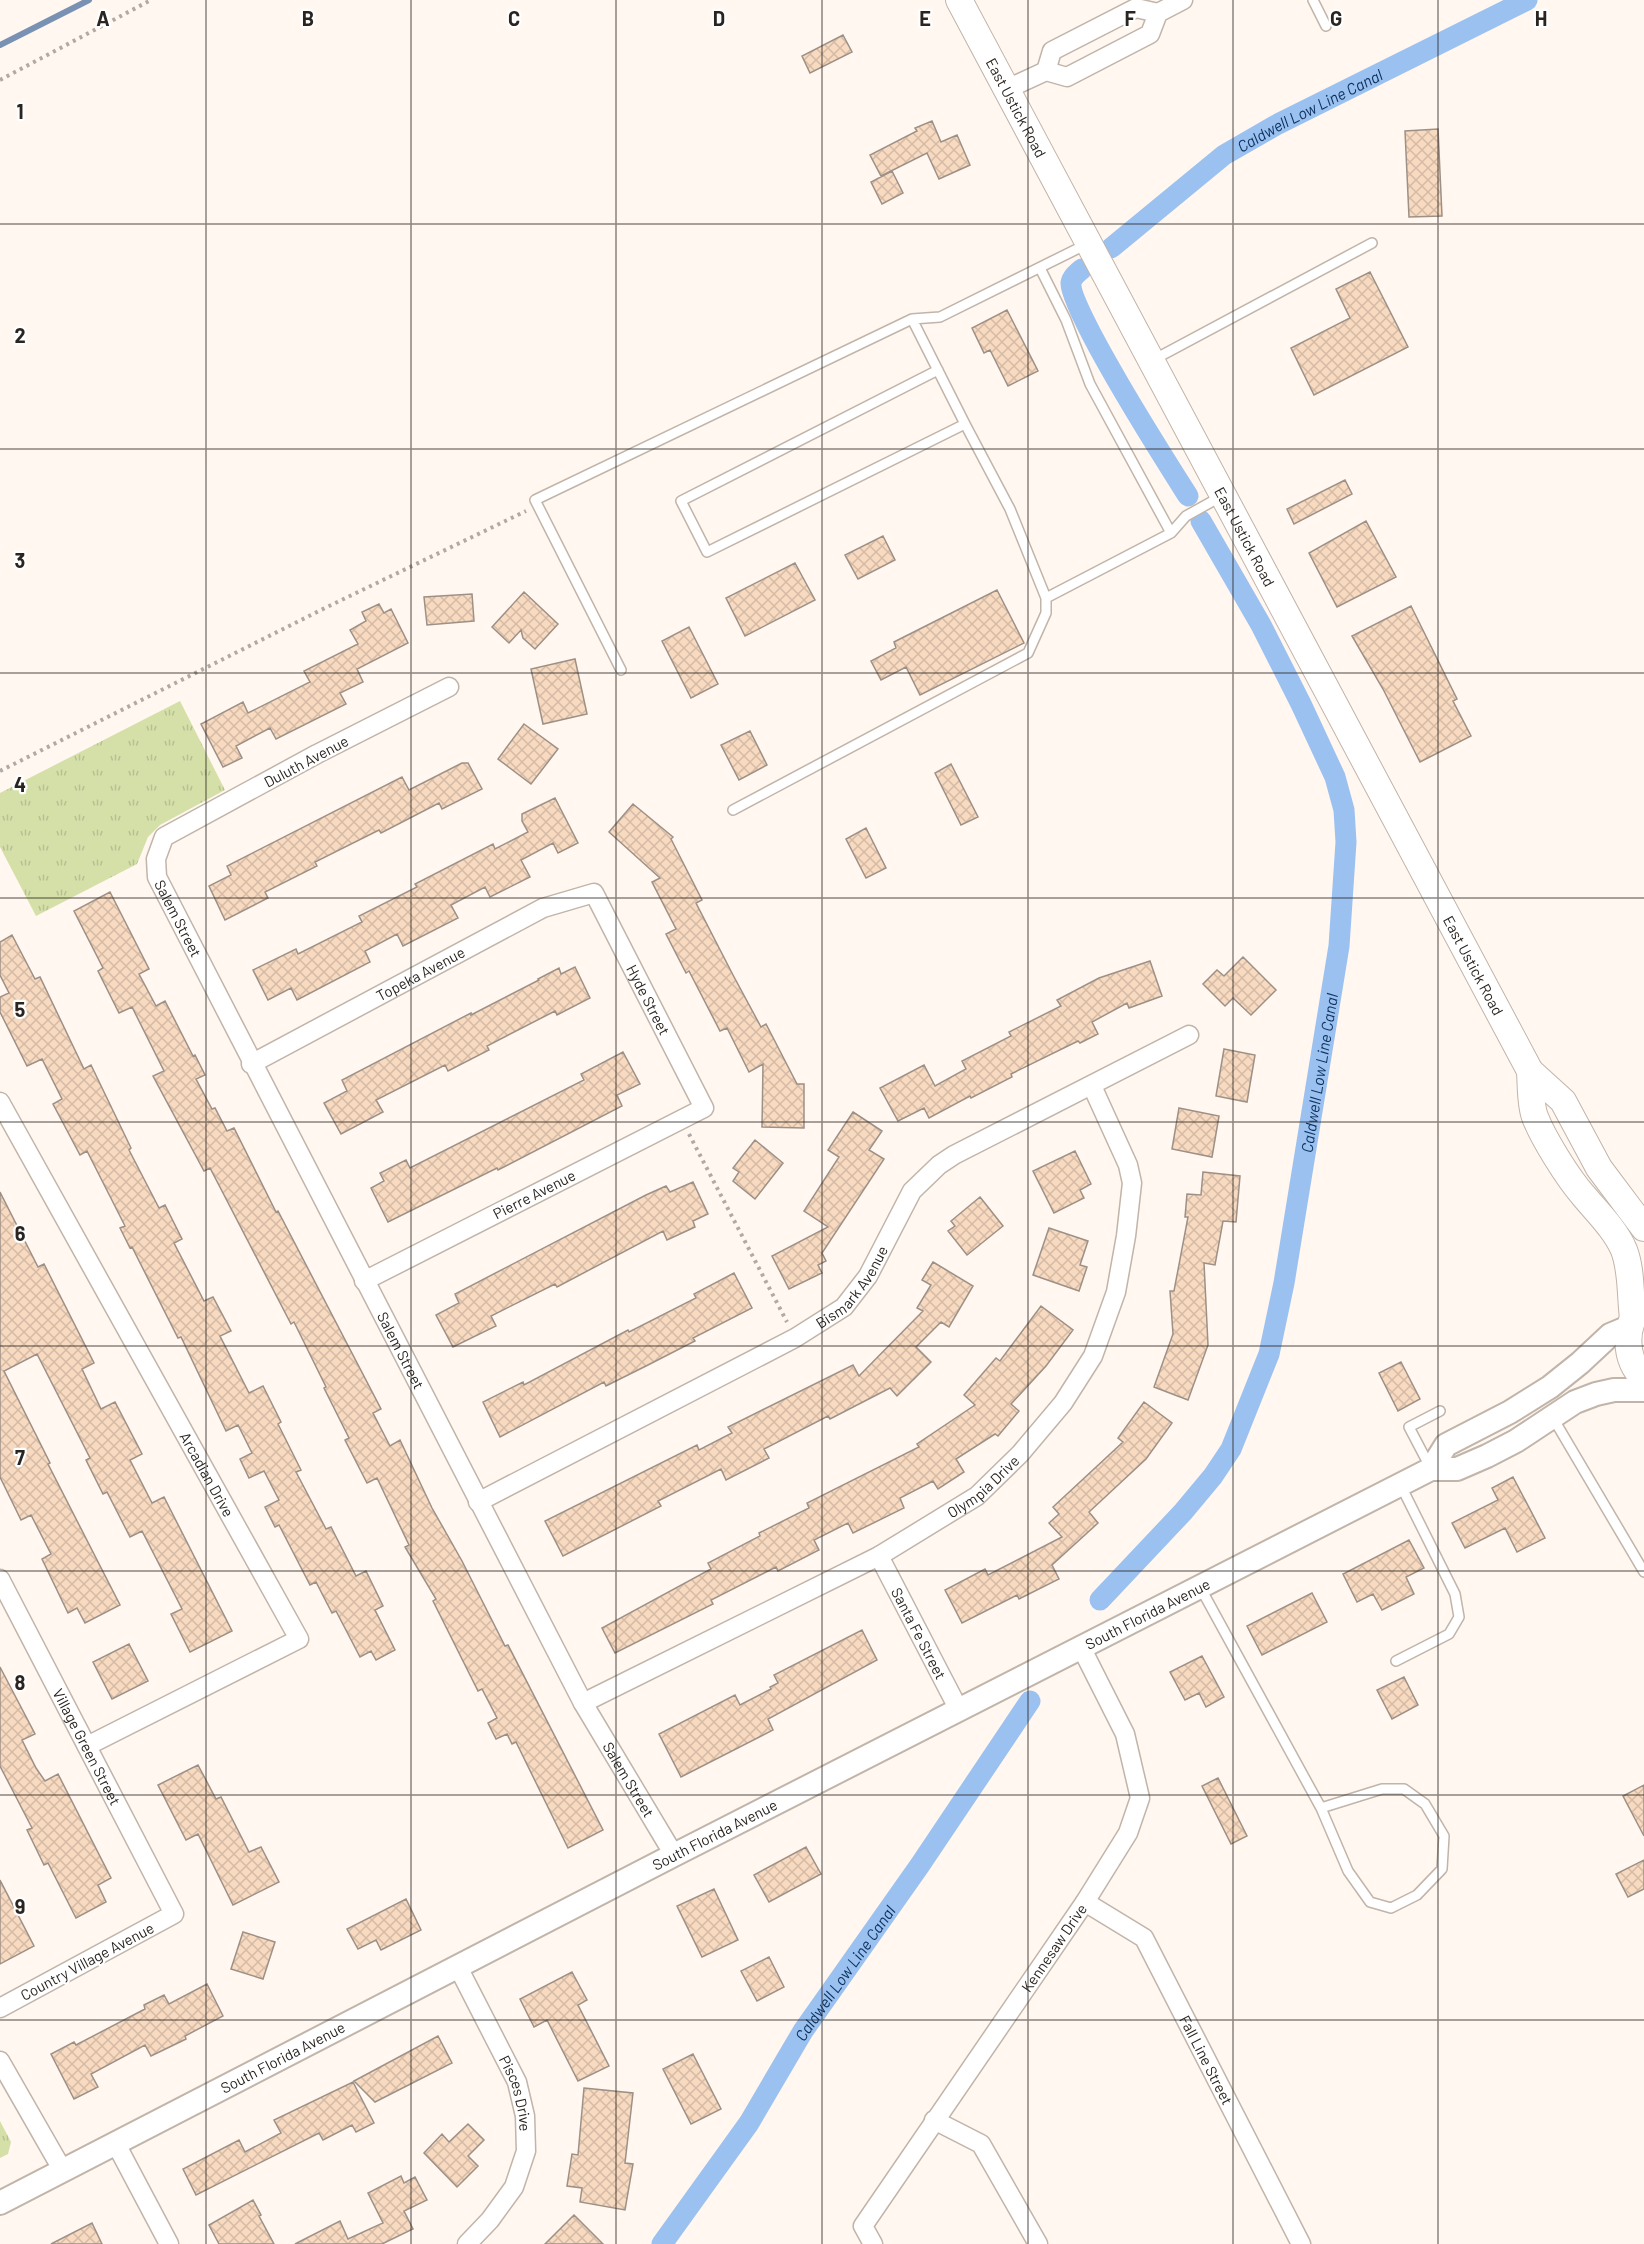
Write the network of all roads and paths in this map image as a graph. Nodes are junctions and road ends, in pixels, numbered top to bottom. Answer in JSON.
{"nodes":[{"id":1,"x":151,"y":0,"type":"edge"},
{"id":2,"x":959,"y":0,"type":"edge"},
{"id":3,"x":1313,"y":0,"type":"edge"},
{"id":4,"x":1169,"y":5,"type":"edge"},
{"id":5,"x":1326,"y":26,"type":"dead end"},
{"id":6,"x":1046,"y":71,"type":"junction"},
{"id":7,"x":0,"y":80,"type":"edge"},
{"id":8,"x":1006,"y":89,"type":"junction"},
{"id":9,"x":1090,"y":243,"type":"junction"},
{"id":10,"x":1372,"y":243,"type":"dead end"},
{"id":11,"x":1040,"y":268,"type":"junction"},
{"id":12,"x":912,"y":319,"type":"junction"},
{"id":13,"x":1151,"y":361,"type":"junction"},
{"id":14,"x":938,"y":370,"type":"junction"},
{"id":15,"x":965,"y":424,"type":"junction"},
{"id":16,"x":1222,"y":496,"type":"junction"},
{"id":17,"x":537,"y":505,"type":"junction"},
{"id":18,"x":1171,"y":533,"type":"junction"},
{"id":19,"x":1046,"y":598,"type":"junction"},
{"id":20,"x":621,"y":670,"type":"dead end"},
{"id":21,"x":449,"y":687,"type":"dead end"},
{"id":22,"x":0,"y":771,"type":"edge"},
{"id":23,"x":733,"y":810,"type":"dead end"},
{"id":24,"x":164,"y":837,"type":"joint"},
{"id":25,"x":594,"y":893,"type":"joint"},
{"id":26,"x":1189,"y":1035,"type":"dead end"},
{"id":27,"x":251,"y":1064,"type":"junction"},
{"id":28,"x":1530,"y":1071,"type":"junction"},
{"id":29,"x":1092,"y":1086,"type":"junction"},
{"id":30,"x":0,"y":1102,"type":"edge"},
{"id":31,"x":704,"y":1108,"type":"joint"},
{"id":32,"x":682,"y":1119,"type":"junction"},
{"id":33,"x":1644,"y":1228,"type":"edge"},
{"id":34,"x":364,"y":1281,"type":"junction"},
{"id":35,"x":1636,"y":1316,"type":"edge"},
{"id":36,"x":795,"y":1338,"type":"junction"},
{"id":37,"x":1644,"y":1379,"type":"edge"},
{"id":38,"x":1644,"y":1390,"type":"edge"},
{"id":39,"x":1440,"y":1411,"type":"dead end"},
{"id":40,"x":1553,"y":1418,"type":"junction"},
{"id":41,"x":1431,"y":1469,"type":"junction"},
{"id":42,"x":1400,"y":1484,"type":"junction"},
{"id":43,"x":478,"y":1502,"type":"junction"},
{"id":44,"x":879,"y":1556,"type":"junction"},
{"id":45,"x":1644,"y":1572,"type":"edge"},
{"id":46,"x":0,"y":1580,"type":"edge"},
{"id":47,"x":1200,"y":1587,"type":"junction"},
{"id":48,"x":1081,"y":1647,"type":"junction"},
{"id":49,"x":1396,"y":1661,"type":"dead end"},
{"id":50,"x":583,"y":1703,"type":"junction"},
{"id":51,"x":959,"y":1710,"type":"junction"},
{"id":52,"x":87,"y":1746,"type":"junction"},
{"id":53,"x":1321,"y":1808,"type":"junction"},
{"id":54,"x":674,"y":1855,"type":"junction"},
{"id":55,"x":1084,"y":1902,"type":"junction"},
{"id":56,"x":174,"y":1914,"type":"joint"},
{"id":57,"x":458,"y":1967,"type":"junction"},
{"id":58,"x":0,"y":2008,"type":"edge"},
{"id":59,"x":0,"y":2061,"type":"edge"},
{"id":60,"x":934,"y":2120,"type":"junction"},
{"id":61,"x":116,"y":2144,"type":"junction"},
{"id":62,"x":63,"y":2171,"type":"junction"},
{"id":63,"x":0,"y":2203,"type":"edge"},
{"id":64,"x":169,"y":2244,"type":"edge"},
{"id":65,"x":467,"y":2244,"type":"edge"},
{"id":66,"x":873,"y":2244,"type":"edge"},
{"id":67,"x":1038,"y":2244,"type":"edge"},
{"id":68,"x":1301,"y":2244,"type":"edge"}],
"edges":[{"from":1,"to":7,"type":"path"},
{"from":2,"to":8,"type":"main road","name":"East Ustick Road"},
{"from":3,"to":5,"type":"lane"},
{"from":4,"to":6,"type":"street"},
{"from":4,"to":6,"type":"street"},
{"from":6,"to":8,"type":"street"},
{"from":8,"to":9,"type":"main road","name":"East Ustick Road"},
{"from":9,"to":11,"type":"lane"},
{"from":9,"to":13,"type":"main road","name":"East Ustick Road"},
{"from":10,"to":13,"type":"lane"},
{"from":11,"to":12,"type":"lane"},
{"from":11,"to":18,"type":"lane"},
{"from":12,"to":14,"type":"lane"},
{"from":12,"to":17,"type":"lane"},
{"from":13,"to":16,"type":"main road","name":"East Ustick Road"},
{"from":14,"to":15,"type":"lane"},
{"from":14,"to":15,"type":"lane"},
{"from":15,"to":19,"type":"lane"},
{"from":16,"to":18,"type":"lane"},
{"from":16,"to":28,"type":"main road","name":"East Ustick Road"},
{"from":17,"to":20,"type":"lane"},
{"from":17,"to":22,"type":"path"},
{"from":18,"to":19,"type":"lane"},
{"from":19,"to":23,"type":"lane"},
{"from":21,"to":24,"type":"street","name":"Duluth Avenue"},
{"from":24,"to":27,"type":"street","name":"Salem Street"},
{"from":25,"to":27,"type":"street","name":"Topeka Avenue"},
{"from":25,"to":31,"type":"street","name":"Hyde Street"},
{"from":26,"to":29,"type":"street","name":"Bismark Avenue"},
{"from":27,"to":34,"type":"street","name":"Salem Street"},
{"from":28,"to":33,"type":"main road","name":"East Ustick Road"},
{"from":28,"to":35,"type":"main road","name":"East Ustick Road"},
{"from":29,"to":36,"type":"street","name":"Bismark Avenue"},
{"from":29,"to":44,"type":"street","name":"Olympia Drive"},
{"from":30,"to":52,"type":"street","name":"Arcadian Drive"},
{"from":31,"to":32,"type":"street","name":"Pierre Avenue"},
{"from":32,"to":34,"type":"street","name":"Pierre Avenue"},
{"from":32,"to":36,"type":"path"},
{"from":34,"to":43,"type":"street","name":"Salem Street"},
{"from":35,"to":37,"type":"main road","name":"East Ustick Road"},
{"from":35,"to":41,"type":"street"},
{"from":36,"to":43,"type":"street","name":"Bismark Avenue"},
{"from":38,"to":40,"type":"street","name":"South Florida Avenue"},
{"from":39,"to":41,"type":"lane"},
{"from":40,"to":41,"type":"street","name":"South Florida Avenue"},
{"from":40,"to":45,"type":"lane"},
{"from":41,"to":42,"type":"street","name":"South Florida Avenue"},
{"from":42,"to":47,"type":"street","name":"South Florida Avenue"},
{"from":42,"to":49,"type":"lane"},
{"from":43,"to":50,"type":"street","name":"Salem Street"},
{"from":44,"to":50,"type":"street","name":"Olympia Drive"},
{"from":44,"to":51,"type":"street","name":"Santa Fe Street"},
{"from":46,"to":52,"type":"street","name":"Village Green Street"},
{"from":47,"to":48,"type":"street","name":"South Florida Avenue"},
{"from":47,"to":53,"type":"lane"},
{"from":48,"to":51,"type":"street","name":"South Florida Avenue"},
{"from":48,"to":55,"type":"street","name":"Kennesaw Drive"},
{"from":50,"to":54,"type":"street","name":"Salem Street"},
{"from":51,"to":54,"type":"street","name":"South Florida Avenue"},
{"from":52,"to":56,"type":"street","name":"Village Green Street"},
{"from":53,"to":53,"type":"lane"},
{"from":54,"to":57,"type":"street","name":"South Florida Avenue"},
{"from":55,"to":60,"type":"street","name":"Kennesaw Drive"},
{"from":55,"to":68,"type":"street","name":"Fall Line Street"},
{"from":56,"to":58,"type":"street","name":"Country Village Avenue"},
{"from":57,"to":61,"type":"street","name":"South Florida Avenue"},
{"from":57,"to":65,"type":"street","name":"Pisces Drive"},
{"from":59,"to":62,"type":"street"},
{"from":60,"to":66,"type":"street","name":"Kennesaw Drive"},
{"from":60,"to":67,"type":"street"},
{"from":61,"to":62,"type":"street","name":"South Florida Avenue"},
{"from":61,"to":64,"type":"street"},
{"from":62,"to":63,"type":"street","name":"South Florida Avenue"}]}
